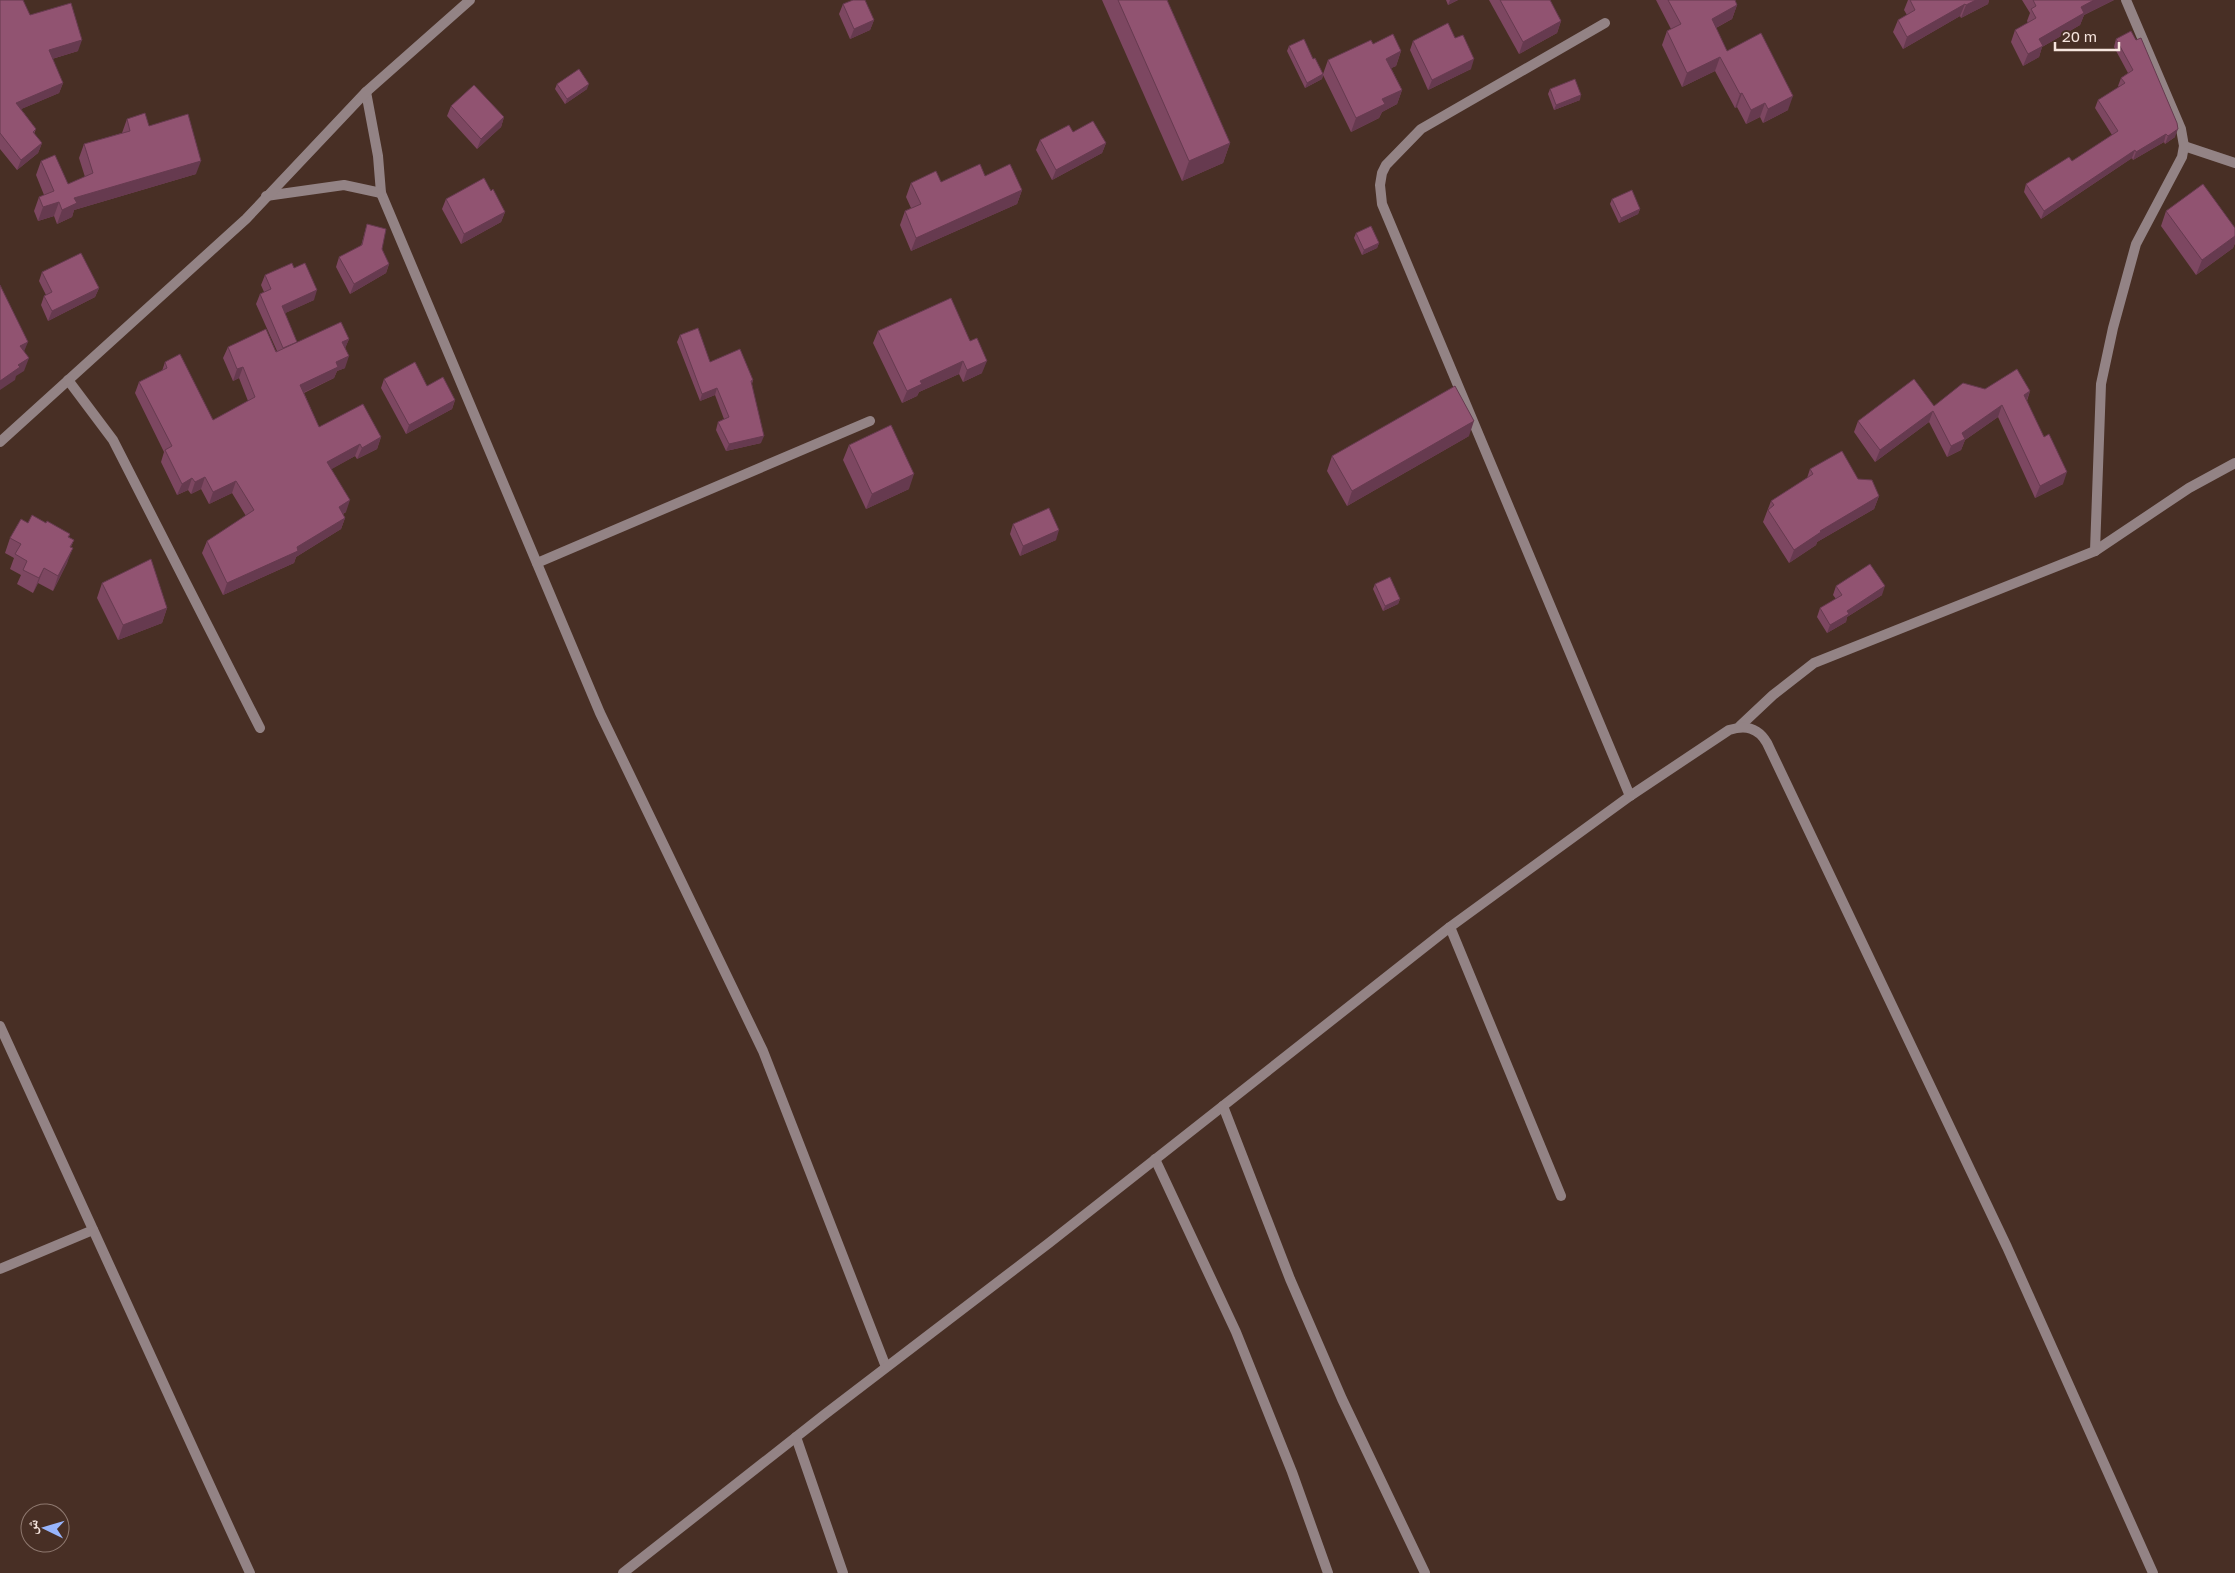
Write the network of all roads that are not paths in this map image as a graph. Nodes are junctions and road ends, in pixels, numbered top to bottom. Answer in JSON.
{"nodes":[{"id":1,"x":470,"y":0,"type":"edge"},
{"id":2,"x":2126,"y":0,"type":"edge"},
{"id":3,"x":1605,"y":23,"type":"dead end"},
{"id":4,"x":366,"y":92,"type":"junction"},
{"id":5,"x":2184,"y":146,"type":"junction"},
{"id":6,"x":2235,"y":163,"type":"edge"},
{"id":7,"x":381,"y":193,"type":"junction"},
{"id":8,"x":266,"y":196,"type":"junction"},
{"id":9,"x":68,"y":380,"type":"junction"},
{"id":10,"x":870,"y":421,"type":"dead end"},
{"id":11,"x":0,"y":442,"type":"edge"},
{"id":12,"x":2235,"y":463,"type":"edge"},
{"id":13,"x":2095,"y":551,"type":"junction"},
{"id":14,"x":537,"y":563,"type":"junction"},
{"id":15,"x":1740,"y":726,"type":"junction"},
{"id":16,"x":260,"y":728,"type":"dead end"},
{"id":17,"x":1630,"y":796,"type":"junction"},
{"id":18,"x":1450,"y":927,"type":"junction"},
{"id":19,"x":0,"y":1026,"type":"edge"},
{"id":20,"x":1223,"y":1106,"type":"junction"},
{"id":21,"x":1155,"y":1160,"type":"junction"},
{"id":22,"x":1561,"y":1196,"type":"dead end"},
{"id":23,"x":93,"y":1230,"type":"junction"},
{"id":24,"x":0,"y":1269,"type":"edge"},
{"id":25,"x":886,"y":1367,"type":"junction"},
{"id":26,"x":796,"y":1437,"type":"junction"},
{"id":27,"x":250,"y":1573,"type":"edge"},
{"id":28,"x":624,"y":1573,"type":"edge"},
{"id":29,"x":843,"y":1573,"type":"edge"},
{"id":30,"x":1328,"y":1573,"type":"edge"},
{"id":31,"x":1425,"y":1573,"type":"edge"},
{"id":32,"x":2153,"y":1573,"type":"edge"}],
"edges":[{"from":1,"to":4,"type":"street"},
{"from":2,"to":5,"type":"street"},
{"from":3,"to":17,"type":"street"},
{"from":4,"to":7,"type":"street"},
{"from":4,"to":8,"type":"street"},
{"from":5,"to":6,"type":"street"},
{"from":5,"to":13,"type":"street"},
{"from":7,"to":8,"type":"street"},
{"from":7,"to":14,"type":"street"},
{"from":8,"to":9,"type":"street"},
{"from":9,"to":11,"type":"street"},
{"from":9,"to":16,"type":"street"},
{"from":10,"to":14,"type":"street"},
{"from":12,"to":13,"type":"street"},
{"from":13,"to":15,"type":"street"},
{"from":14,"to":25,"type":"street"},
{"from":15,"to":17,"type":"street"},
{"from":15,"to":32,"type":"street"},
{"from":17,"to":18,"type":"street"},
{"from":18,"to":20,"type":"street"},
{"from":18,"to":22,"type":"street"},
{"from":19,"to":23,"type":"street"},
{"from":20,"to":21,"type":"street"},
{"from":20,"to":31,"type":"street"},
{"from":21,"to":25,"type":"street"},
{"from":21,"to":30,"type":"street"},
{"from":23,"to":24,"type":"street"},
{"from":23,"to":27,"type":"street"},
{"from":25,"to":26,"type":"street"},
{"from":26,"to":28,"type":"street"},
{"from":26,"to":29,"type":"street"}]}
